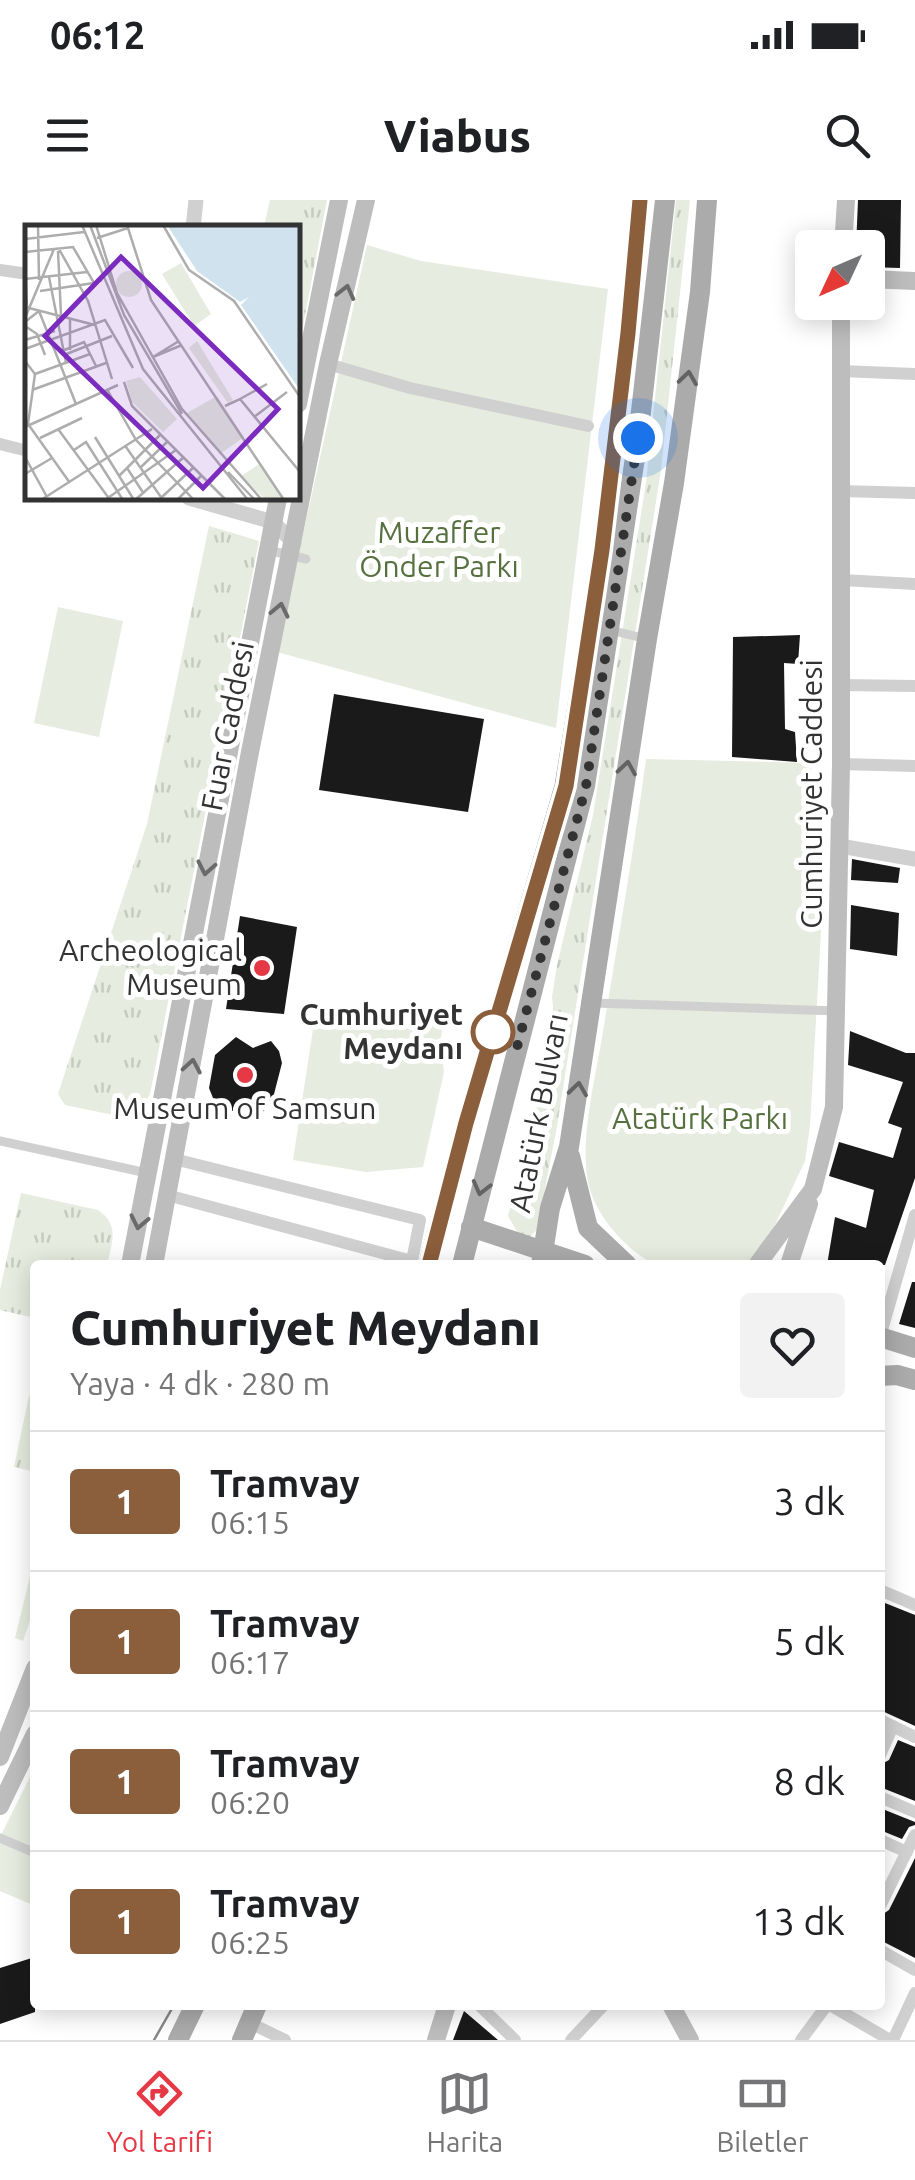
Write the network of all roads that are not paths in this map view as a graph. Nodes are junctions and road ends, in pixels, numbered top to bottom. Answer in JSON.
{"nodes":[{"id":1,"x":196,"y":200,"type":"edge"},
{"id":2,"x":340,"y":200,"type":"edge"},
{"id":3,"x":366,"y":200,"type":"edge"},
{"id":4,"x":665,"y":200,"type":"edge"},
{"id":5,"x":706,"y":200,"type":"edge"},
{"id":6,"x":846,"y":200,"type":"edge"},
{"id":7,"x":193,"y":225,"type":"edge"},
{"id":8,"x":844,"y":230,"type":"edge"},
{"id":9,"x":0,"y":270,"type":"edge"},
{"id":10,"x":25,"y":274,"type":"edge"},
{"id":11,"x":885,"y":280,"type":"edge"},
{"id":12,"x":915,"y":281,"type":"edge"},
{"id":13,"x":842,"y":320,"type":"edge"},
{"id":14,"x":328,"y":364,"type":"junction"},
{"id":15,"x":841,"y":371,"type":"junction"},
{"id":16,"x":915,"y":374,"type":"edge"},
{"id":17,"x":300,"y":394,"type":"edge"},
{"id":18,"x":588,"y":426,"type":"dead end"},
{"id":19,"x":0,"y":444,"type":"edge"},
{"id":20,"x":25,"y":450,"type":"edge"},
{"id":21,"x":841,"y":491,"type":"junction"},
{"id":22,"x":915,"y":493,"type":"edge"},
{"id":23,"x":204,"y":500,"type":"edge"},
{"id":24,"x":276,"y":510,"type":"edge"},
{"id":25,"x":299,"y":515,"type":"junction"},
{"id":26,"x":268,"y":550,"type":"junction"},
{"id":27,"x":297,"y":553,"type":"junction"},
{"id":28,"x":842,"y":580,"type":"junction"},
{"id":29,"x":915,"y":584,"type":"edge"},
{"id":30,"x":609,"y":630,"type":"junction"},
{"id":31,"x":646,"y":638,"type":"junction"},
{"id":32,"x":840,"y":685,"type":"junction"},
{"id":33,"x":915,"y":686,"type":"edge"},
{"id":34,"x":841,"y":764,"type":"junction"},
{"id":35,"x":915,"y":766,"type":"edge"},
{"id":36,"x":840,"y":846,"type":"junction"},
{"id":37,"x":915,"y":859,"type":"edge"},
{"id":38,"x":591,"y":1003,"type":"junction"},
{"id":39,"x":838,"y":1012,"type":"junction"},
{"id":40,"x":0,"y":1140,"type":"edge"},
{"id":41,"x":569,"y":1147,"type":"junction"},
{"id":42,"x":174,"y":1159,"type":"junction"},
{"id":43,"x":149,"y":1174,"type":"junction"},
{"id":44,"x":813,"y":1189,"type":"junction"},
{"id":45,"x":167,"y":1195,"type":"junction"},
{"id":46,"x":915,"y":1214,"type":"edge"},
{"id":47,"x":471,"y":1227,"type":"junction"},
{"id":48,"x":543,"y":1259,"type":"edge"},
{"id":49,"x":131,"y":1260,"type":"edge"},
{"id":50,"x":155,"y":1260,"type":"edge"},
{"id":51,"x":405,"y":1260,"type":"edge"},
{"id":52,"x":412,"y":1260,"type":"edge"},
{"id":53,"x":463,"y":1260,"type":"edge"},
{"id":54,"x":621,"y":1260,"type":"edge"},
{"id":55,"x":761,"y":1260,"type":"edge"},
{"id":56,"x":791,"y":1260,"type":"edge"},
{"id":57,"x":885,"y":1319,"type":"edge"},
{"id":58,"x":885,"y":1339,"type":"edge"},
{"id":59,"x":915,"y":1348,"type":"edge"},
{"id":60,"x":885,"y":1376,"type":"edge"},
{"id":61,"x":915,"y":1380,"type":"edge"},
{"id":62,"x":885,"y":1592,"type":"edge"},
{"id":63,"x":915,"y":1605,"type":"edge"},
{"id":64,"x":30,"y":1681,"type":"edge"},
{"id":65,"x":886,"y":1723,"type":"edge"},
{"id":66,"x":915,"y":1737,"type":"edge"},
{"id":67,"x":30,"y":1744,"type":"edge"},
{"id":68,"x":0,"y":1757,"type":"edge"},
{"id":69,"x":885,"y":1799,"type":"edge"},
{"id":70,"x":0,"y":1806,"type":"edge"},
{"id":71,"x":915,"y":1812,"type":"edge"},
{"id":72,"x":915,"y":1835,"type":"edge"},
{"id":73,"x":0,"y":1838,"type":"edge"},
{"id":74,"x":885,"y":1842,"type":"edge"},
{"id":75,"x":30,"y":1851,"type":"edge"},
{"id":76,"x":907,"y":1852,"type":"junction"},
{"id":77,"x":885,"y":1896,"type":"edge"},
{"id":78,"x":885,"y":1953,"type":"edge"},
{"id":79,"x":915,"y":1970,"type":"edge"},
{"id":80,"x":915,"y":1993,"type":"edge"},
{"id":81,"x":193,"y":2010,"type":"edge"},
{"id":82,"x":445,"y":2010,"type":"edge"},
{"id":83,"x":484,"y":2010,"type":"edge"},
{"id":84,"x":599,"y":2010,"type":"edge"},
{"id":85,"x":675,"y":2010,"type":"edge"},
{"id":86,"x":825,"y":2010,"type":"edge"},
{"id":87,"x":838,"y":2010,"type":"edge"},
{"id":88,"x":250,"y":2023,"type":"edge"},
{"id":89,"x":178,"y":2040,"type":"edge"},
{"id":90,"x":285,"y":2040,"type":"edge"},
{"id":91,"x":436,"y":2040,"type":"edge"},
{"id":92,"x":516,"y":2040,"type":"edge"},
{"id":93,"x":571,"y":2040,"type":"edge"},
{"id":94,"x":690,"y":2040,"type":"edge"},
{"id":95,"x":802,"y":2040,"type":"edge"},
{"id":96,"x":892,"y":2040,"type":"edge"}],
"edges":[{"from":1,"to":7,"type":"street"},
{"from":2,"to":17,"type":"main road"},
{"from":14,"to":3,"type":"main road","name":"Fuar Caddesi","one_way":true},
{"from":4,"to":30,"type":"main road","name":"Atatürk Bulvarı"},
{"from":31,"to":5,"type":"main road","name":"Atatürk Bulvarı","one_way":true},
{"from":6,"to":8,"type":"main road"},
{"from":9,"to":10,"type":"street"},
{"from":11,"to":12,"type":"main road"},
{"from":13,"to":15,"type":"main road","name":"Cumhuriyet Caddesi"},
{"from":14,"to":18,"type":"street"},
{"from":14,"to":25,"type":"main road","name":"Fuar Caddesi"},
{"from":15,"to":16,"type":"street"},
{"from":15,"to":21,"type":"main road","name":"Cumhuriyet Caddesi"},
{"from":19,"to":20,"type":"street"},
{"from":21,"to":22,"type":"street"},
{"from":21,"to":28,"type":"main road","name":"Cumhuriyet Caddesi"},
{"from":23,"to":24,"type":"street"},
{"from":24,"to":25,"type":"street"},
{"from":24,"to":26,"type":"main road","name":"Fuar Caddesi"},
{"from":24,"to":27,"type":"street"},
{"from":25,"to":27,"type":"main road","name":"Fuar Caddesi"},
{"from":26,"to":27,"type":"street"},
{"from":26,"to":43,"type":"main road","name":"Fuar Caddesi","one_way":true},
{"from":42,"to":27,"type":"main road","name":"Fuar Caddesi","one_way":true},
{"from":28,"to":29,"type":"street"},
{"from":28,"to":32,"type":"main road","name":"Cumhuriyet Caddesi"},
{"from":30,"to":31,"type":"street"},
{"from":30,"to":47,"type":"main road","name":"Atatürk Bulvarı","one_way":true},
{"from":38,"to":31,"type":"main road","name":"Atatürk Bulvarı","one_way":true},
{"from":32,"to":33,"type":"street"},
{"from":32,"to":34,"type":"main road","name":"Cumhuriyet Caddesi"},
{"from":34,"to":35,"type":"street"},
{"from":34,"to":36,"type":"main road","name":"Cumhuriyet Caddesi"},
{"from":36,"to":37,"type":"street"},
{"from":36,"to":39,"type":"main road","name":"Cumhuriyet Caddesi"},
{"from":38,"to":39,"type":"street"},
{"from":41,"to":38,"type":"main road","name":"Atatürk Bulvarı","one_way":true},
{"from":39,"to":44,"type":"main road","name":"Cumhuriyet Caddesi"},
{"from":40,"to":43,"type":"street"},
{"from":41,"to":48,"type":"main road","name":"Atatürk Bulvarı"},
{"from":41,"to":54,"type":"main road"},
{"from":42,"to":45,"type":"main road","name":"Fuar Caddesi"},
{"from":42,"to":52,"type":"street"},
{"from":43,"to":49,"type":"main road","name":"Fuar Caddesi","one_way":true},
{"from":44,"to":55,"type":"main road","name":"Cumhuriyet Caddesi"},
{"from":44,"to":56,"type":"main road"},
{"from":45,"to":50,"type":"main road","name":"Fuar Caddesi"},
{"from":45,"to":51,"type":"street"},
{"from":46,"to":57,"type":"street"},
{"from":47,"to":48,"type":"main road"},
{"from":47,"to":53,"type":"main road","name":"Atatürk Bulvarı"},
{"from":58,"to":59,"type":"main road"},
{"from":60,"to":61,"type":"main road"},
{"from":62,"to":63,"type":"street"},
{"from":64,"to":68,"type":"main road"},
{"from":65,"to":66,"type":"street"},
{"from":67,"to":70,"type":"main road"},
{"from":69,"to":71,"type":"street"},
{"from":72,"to":76,"type":"street"},
{"from":73,"to":75,"type":"street"},
{"from":74,"to":76,"type":"street"},
{"from":76,"to":77,"type":"street"},
{"from":78,"to":79,"type":"street"},
{"from":80,"to":96,"type":"street"},
{"from":81,"to":89,"type":"main road"},
{"from":82,"to":91,"type":"main road"},
{"from":83,"to":92,"type":"street"},
{"from":84,"to":93,"type":"street"},
{"from":85,"to":94,"type":"main road"},
{"from":86,"to":95,"type":"street"},
{"from":87,"to":96,"type":"street"},
{"from":88,"to":90,"type":"street"}]}
